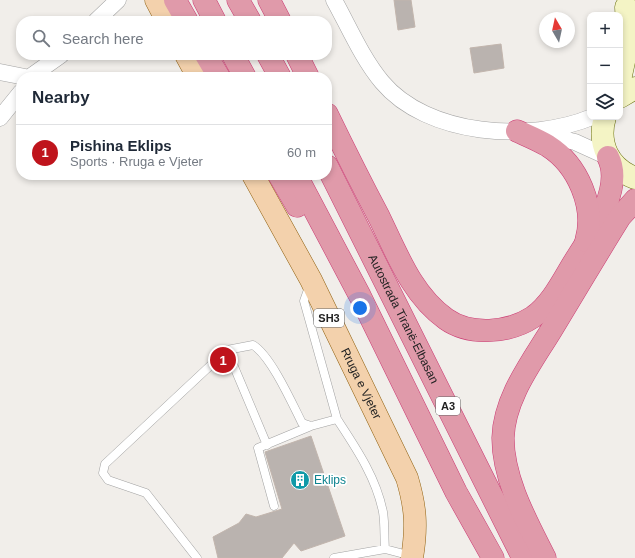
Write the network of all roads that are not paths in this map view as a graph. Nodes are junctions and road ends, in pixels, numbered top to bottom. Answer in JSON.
{"nodes":[{"id":1,"x":118,"y":0,"type":"edge"},
{"id":2,"x":156,"y":0,"type":"edge"},
{"id":3,"x":175,"y":0,"type":"edge"},
{"id":4,"x":204,"y":0,"type":"edge"},
{"id":5,"x":238,"y":0,"type":"edge"},
{"id":6,"x":269,"y":0,"type":"edge"},
{"id":7,"x":334,"y":0,"type":"edge"},
{"id":8,"x":625,"y":4,"type":"edge"},
{"id":9,"x":101,"y":16,"type":"edge"},
{"id":10,"x":165,"y":16,"type":"edge"},
{"id":11,"x":184,"y":16,"type":"edge"},
{"id":12,"x":212,"y":16,"type":"edge"},
{"id":13,"x":247,"y":16,"type":"edge"},
{"id":14,"x":274,"y":16,"type":"edge"},
{"id":15,"x":277,"y":16,"type":"edge"},
{"id":16,"x":635,"y":28,"type":"edge"},
{"id":17,"x":54,"y":60,"type":"edge"},
{"id":18,"x":189,"y":60,"type":"edge"},
{"id":19,"x":209,"y":60,"type":"edge"},
{"id":20,"x":236,"y":60,"type":"edge"},
{"id":21,"x":271,"y":60,"type":"edge"},
{"id":22,"x":292,"y":60,"type":"edge"},
{"id":23,"x":300,"y":60,"type":"edge"},
{"id":24,"x":623,"y":66,"type":"edge"},
{"id":25,"x":0,"y":72,"type":"edge"},
{"id":26,"x":37,"y":72,"type":"edge"},
{"id":27,"x":195,"y":72,"type":"edge"},
{"id":28,"x":216,"y":72,"type":"edge"},
{"id":29,"x":242,"y":72,"type":"edge"},
{"id":30,"x":277,"y":72,"type":"edge"},
{"id":31,"x":298,"y":72,"type":"edge"},
{"id":32,"x":306,"y":72,"type":"edge"},
{"id":33,"x":16,"y":75,"type":"edge"},
{"id":34,"x":635,"y":88,"type":"edge"},
{"id":35,"x":623,"y":95,"type":"edge"},
{"id":36,"x":16,"y":98,"type":"edge"},
{"id":37,"x":0,"y":118,"type":"edge"},
{"id":38,"x":587,"y":118,"type":"edge"},
{"id":39,"x":605,"y":120,"type":"edge"},
{"id":40,"x":332,"y":124,"type":"edge"},
{"id":41,"x":518,"y":131,"type":"junction"},
{"id":42,"x":332,"y":156,"type":"edge"},
{"id":43,"x":608,"y":157,"type":"junction"},
{"id":44,"x":332,"y":176,"type":"edge"},
{"id":45,"x":635,"y":178,"type":"edge"},
{"id":46,"x":256,"y":180,"type":"edge"},
{"id":47,"x":282,"y":180,"type":"edge"},
{"id":48,"x":299,"y":180,"type":"edge"},
{"id":49,"x":635,"y":200,"type":"edge"},
{"id":50,"x":584,"y":246,"type":"junction"},
{"id":51,"x":373,"y":255,"type":"junction"},
{"id":52,"x":311,"y":280,"type":"junction"},
{"id":53,"x":360,"y":296,"type":"junction"},
{"id":54,"x":227,"y":350,"type":"junction"},
{"id":55,"x":338,"y":419,"type":"junction"},
{"id":56,"x":311,"y":426,"type":"junction"},
{"id":57,"x":267,"y":445,"type":"junction"},
{"id":58,"x":274,"y":506,"type":"dead end"},
{"id":59,"x":385,"y":549,"type":"junction"},
{"id":60,"x":412,"y":557,"type":"edge"},
{"id":61,"x":197,"y":558,"type":"edge"},
{"id":62,"x":334,"y":558,"type":"edge"},
{"id":63,"x":493,"y":558,"type":"edge"},
{"id":64,"x":523,"y":558,"type":"edge"},
{"id":65,"x":545,"y":558,"type":"edge"}],
"edges":[{"from":1,"to":9,"type":"street"},
{"from":2,"to":10,"type":"main road"},
{"from":3,"to":11,"type":"highway"},
{"from":4,"to":12,"type":"highway"},
{"from":5,"to":13,"type":"highway"},
{"from":6,"to":14,"type":"highway"},
{"from":6,"to":15,"type":"highway"},
{"from":7,"to":41,"type":"street"},
{"from":8,"to":16,"type":"main road"},
{"from":8,"to":24,"type":"main road"},
{"from":17,"to":26,"type":"street"},
{"from":18,"to":27,"type":"main road"},
{"from":19,"to":28,"type":"highway"},
{"from":20,"to":29,"type":"highway"},
{"from":21,"to":30,"type":"highway"},
{"from":22,"to":31,"type":"highway"},
{"from":23,"to":32,"type":"highway"},
{"from":25,"to":33,"type":"street"},
{"from":34,"to":35,"type":"main road"},
{"from":36,"to":37,"type":"street"},
{"from":38,"to":41,"type":"street"},
{"from":39,"to":43,"type":"main road"},
{"from":40,"to":50,"type":"highway"},
{"from":41,"to":43,"type":"street"},
{"from":41,"to":50,"type":"highway"},
{"from":42,"to":51,"type":"highway"},
{"from":43,"to":45,"type":"main road"},
{"from":43,"to":50,"type":"highway"},
{"from":44,"to":51,"type":"highway","name":"Autostrada Tiranë-Elbasan","number":"A3"},
{"from":46,"to":52,"type":"main road","name":"Rruga e Vjeter","number":"SH3"},
{"from":47,"to":53,"type":"highway"},
{"from":48,"to":53,"type":"highway","number":"A3"},
{"from":49,"to":65,"type":"highway"},
{"from":51,"to":64,"type":"highway","name":"Autostrada Tiranë-Elbasan","number":"A3"},
{"from":52,"to":55,"type":"lane"},
{"from":52,"to":60,"type":"main road","name":"Rruga e Vjeter","number":"SH3"},
{"from":53,"to":63,"type":"highway","number":"A3"},
{"from":54,"to":56,"type":"lane"},
{"from":54,"to":57,"type":"lane"},
{"from":54,"to":61,"type":"lane"},
{"from":55,"to":56,"type":"lane"},
{"from":55,"to":59,"type":"lane"},
{"from":56,"to":57,"type":"lane"},
{"from":57,"to":58,"type":"lane"},
{"from":59,"to":60,"type":"lane"},
{"from":59,"to":62,"type":"lane"}]}
